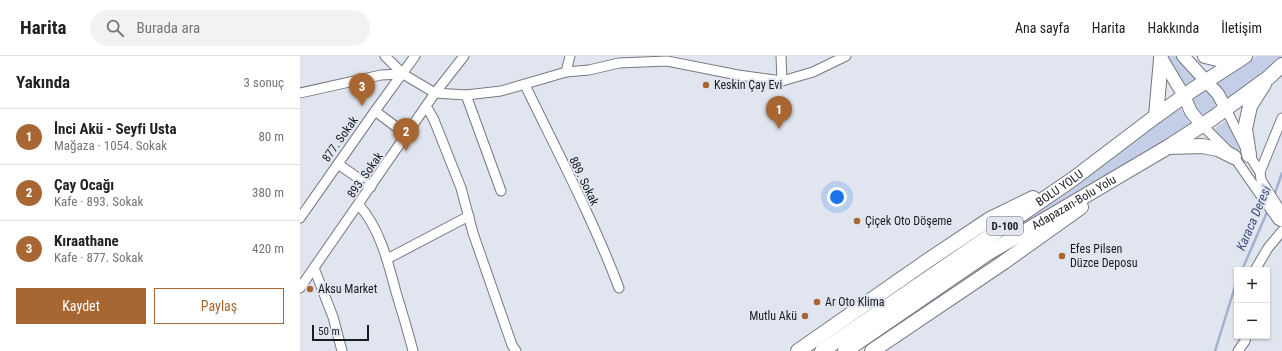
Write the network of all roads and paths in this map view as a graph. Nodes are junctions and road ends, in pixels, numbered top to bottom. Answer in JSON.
{"nodes":[{"id":1,"x":386,"y":56,"type":"edge"},
{"id":2,"x":415,"y":56,"type":"edge"},
{"id":3,"x":464,"y":56,"type":"edge"},
{"id":4,"x":570,"y":56,"type":"edge"},
{"id":5,"x":781,"y":56,"type":"edge"},
{"id":6,"x":846,"y":56,"type":"edge"},
{"id":7,"x":1183,"y":56,"type":"edge"},
{"id":8,"x":1206,"y":56,"type":"edge"},
{"id":9,"x":1161,"y":57,"type":"edge"},
{"id":10,"x":1240,"y":59,"type":"edge"},
{"id":11,"x":1282,"y":65,"type":"edge"},
{"id":12,"x":566,"y":72,"type":"junction"},
{"id":13,"x":403,"y":74,"type":"junction"},
{"id":14,"x":1268,"y":78,"type":"junction"},
{"id":15,"x":782,"y":81,"type":"junction"},
{"id":16,"x":525,"y":85,"type":"junction"},
{"id":17,"x":1194,"y":89,"type":"junction"},
{"id":18,"x":300,"y":93,"type":"edge"},
{"id":19,"x":435,"y":93,"type":"junction"},
{"id":20,"x":466,"y":95,"type":"junction"},
{"id":21,"x":426,"y":107,"type":"junction"},
{"id":22,"x":1226,"y":109,"type":"junction"},
{"id":23,"x":375,"y":111,"type":"junction"},
{"id":24,"x":1156,"y":116,"type":"junction"},
{"id":25,"x":1282,"y":118,"type":"edge"},
{"id":26,"x":1202,"y":125,"type":"junction"},
{"id":27,"x":407,"y":135,"type":"junction"},
{"id":28,"x":1168,"y":147,"type":"junction"},
{"id":29,"x":1249,"y":154,"type":"junction"},
{"id":30,"x":1234,"y":157,"type":"junction"},
{"id":31,"x":338,"y":164,"type":"junction"},
{"id":32,"x":1126,"y":171,"type":"junction"},
{"id":33,"x":1261,"y":176,"type":"junction"},
{"id":34,"x":1073,"y":179,"type":"junction"},
{"id":35,"x":371,"y":187,"type":"junction"},
{"id":36,"x":501,"y":191,"type":"dead end"},
{"id":37,"x":359,"y":205,"type":"junction"},
{"id":38,"x":469,"y":216,"type":"junction"},
{"id":39,"x":1281,"y":216,"type":"edge"},
{"id":40,"x":300,"y":218,"type":"edge"},
{"id":41,"x":1282,"y":231,"type":"edge"},
{"id":42,"x":387,"y":259,"type":"junction"},
{"id":43,"x":1257,"y":267,"type":"edge"},
{"id":44,"x":314,"y":268,"type":"junction"},
{"id":45,"x":300,"y":288,"type":"edge"},
{"id":46,"x":618,"y":288,"type":"dead end"},
{"id":47,"x":1245,"y":339,"type":"edge"},
{"id":48,"x":342,"y":351,"type":"edge"},
{"id":49,"x":414,"y":351,"type":"edge"},
{"id":50,"x":516,"y":351,"type":"edge"},
{"id":51,"x":798,"y":351,"type":"edge"},
{"id":52,"x":822,"y":351,"type":"edge"},
{"id":53,"x":845,"y":351,"type":"edge"},
{"id":54,"x":872,"y":351,"type":"edge"},
{"id":55,"x":1238,"y":351,"type":"edge"}],
"edges":[{"from":1,"to":13,"type":"street"},
{"from":2,"to":13,"type":"street","name":"877. Sokak"},
{"from":3,"to":19,"type":"street","name":"893. Sokak"},
{"from":4,"to":12,"type":"street"},
{"from":5,"to":15,"type":"street"},
{"from":6,"to":15,"type":"street"},
{"from":7,"to":17,"type":"main road"},
{"from":8,"to":10,"type":"highway"},
{"from":9,"to":17,"type":"main road"},
{"from":9,"to":24,"type":"highway"},
{"from":10,"to":17,"type":"highway","number":"D-100"},
{"from":11,"to":14,"type":"highway","name":"Adapazarı-Bolu Yolu","number":"D-100"},
{"from":12,"to":15,"type":"street"},
{"from":12,"to":16,"type":"street"},
{"from":13,"to":18,"type":"street"},
{"from":13,"to":19,"type":"street"},
{"from":13,"to":23,"type":"street","name":"877. Sokak"},
{"from":14,"to":22,"type":"highway","name":"Adapazarı-Bolu Yolu","number":"D-100"},
{"from":14,"to":29,"type":"highway"},
{"from":16,"to":20,"type":"street"},
{"from":16,"to":46,"type":"street","name":"889. Sokak"},
{"from":17,"to":22,"type":"main road"},
{"from":17,"to":24,"type":"highway","name":"BOLU YOLU","number":"D-100"},
{"from":17,"to":26,"type":"main road"},
{"from":19,"to":20,"type":"street"},
{"from":19,"to":21,"type":"street","name":"893. Sokak"},
{"from":20,"to":36,"type":"street"},
{"from":21,"to":27,"type":"street","name":"893. Sokak"},
{"from":21,"to":38,"type":"street"},
{"from":22,"to":26,"type":"highway","name":"Adapazarı-Bolu Yolu","number":"D-100"},
{"from":22,"to":29,"type":"street"},
{"from":23,"to":27,"type":"street"},
{"from":23,"to":31,"type":"street","name":"877. Sokak"},
{"from":24,"to":34,"type":"highway","name":"BOLU YOLU","number":"D-100"},
{"from":25,"to":33,"type":"street"},
{"from":26,"to":28,"type":"highway","name":"Adapazarı-Bolu Yolu","number":"D-100"},
{"from":26,"to":30,"type":"street"},
{"from":27,"to":35,"type":"street","name":"893. Sokak"},
{"from":28,"to":30,"type":"highway"},
{"from":28,"to":32,"type":"highway","name":"Adapazarı-Bolu Yolu","number":"D-100"},
{"from":29,"to":33,"type":"street"},
{"from":30,"to":39,"type":"street"},
{"from":31,"to":35,"type":"street"},
{"from":31,"to":40,"type":"street","name":"877. Sokak"},
{"from":32,"to":53,"type":"highway","name":"Adapazarı-Bolu Yolu","number":"D-100"},
{"from":32,"to":54,"type":"highway"},
{"from":33,"to":39,"type":"street"},
{"from":34,"to":51,"type":"highway"},
{"from":34,"to":52,"type":"highway","name":"BOLU YOLU","number":"D-100"},
{"from":35,"to":37,"type":"street","name":"893. Sokak"},
{"from":37,"to":42,"type":"street"},
{"from":37,"to":44,"type":"street","name":"893. Sokak"},
{"from":38,"to":42,"type":"street"},
{"from":38,"to":50,"type":"street"},
{"from":41,"to":43,"type":"street"},
{"from":42,"to":49,"type":"street"},
{"from":44,"to":45,"type":"street","name":"893. Sokak"},
{"from":44,"to":48,"type":"street"},
{"from":47,"to":55,"type":"street"}]}
